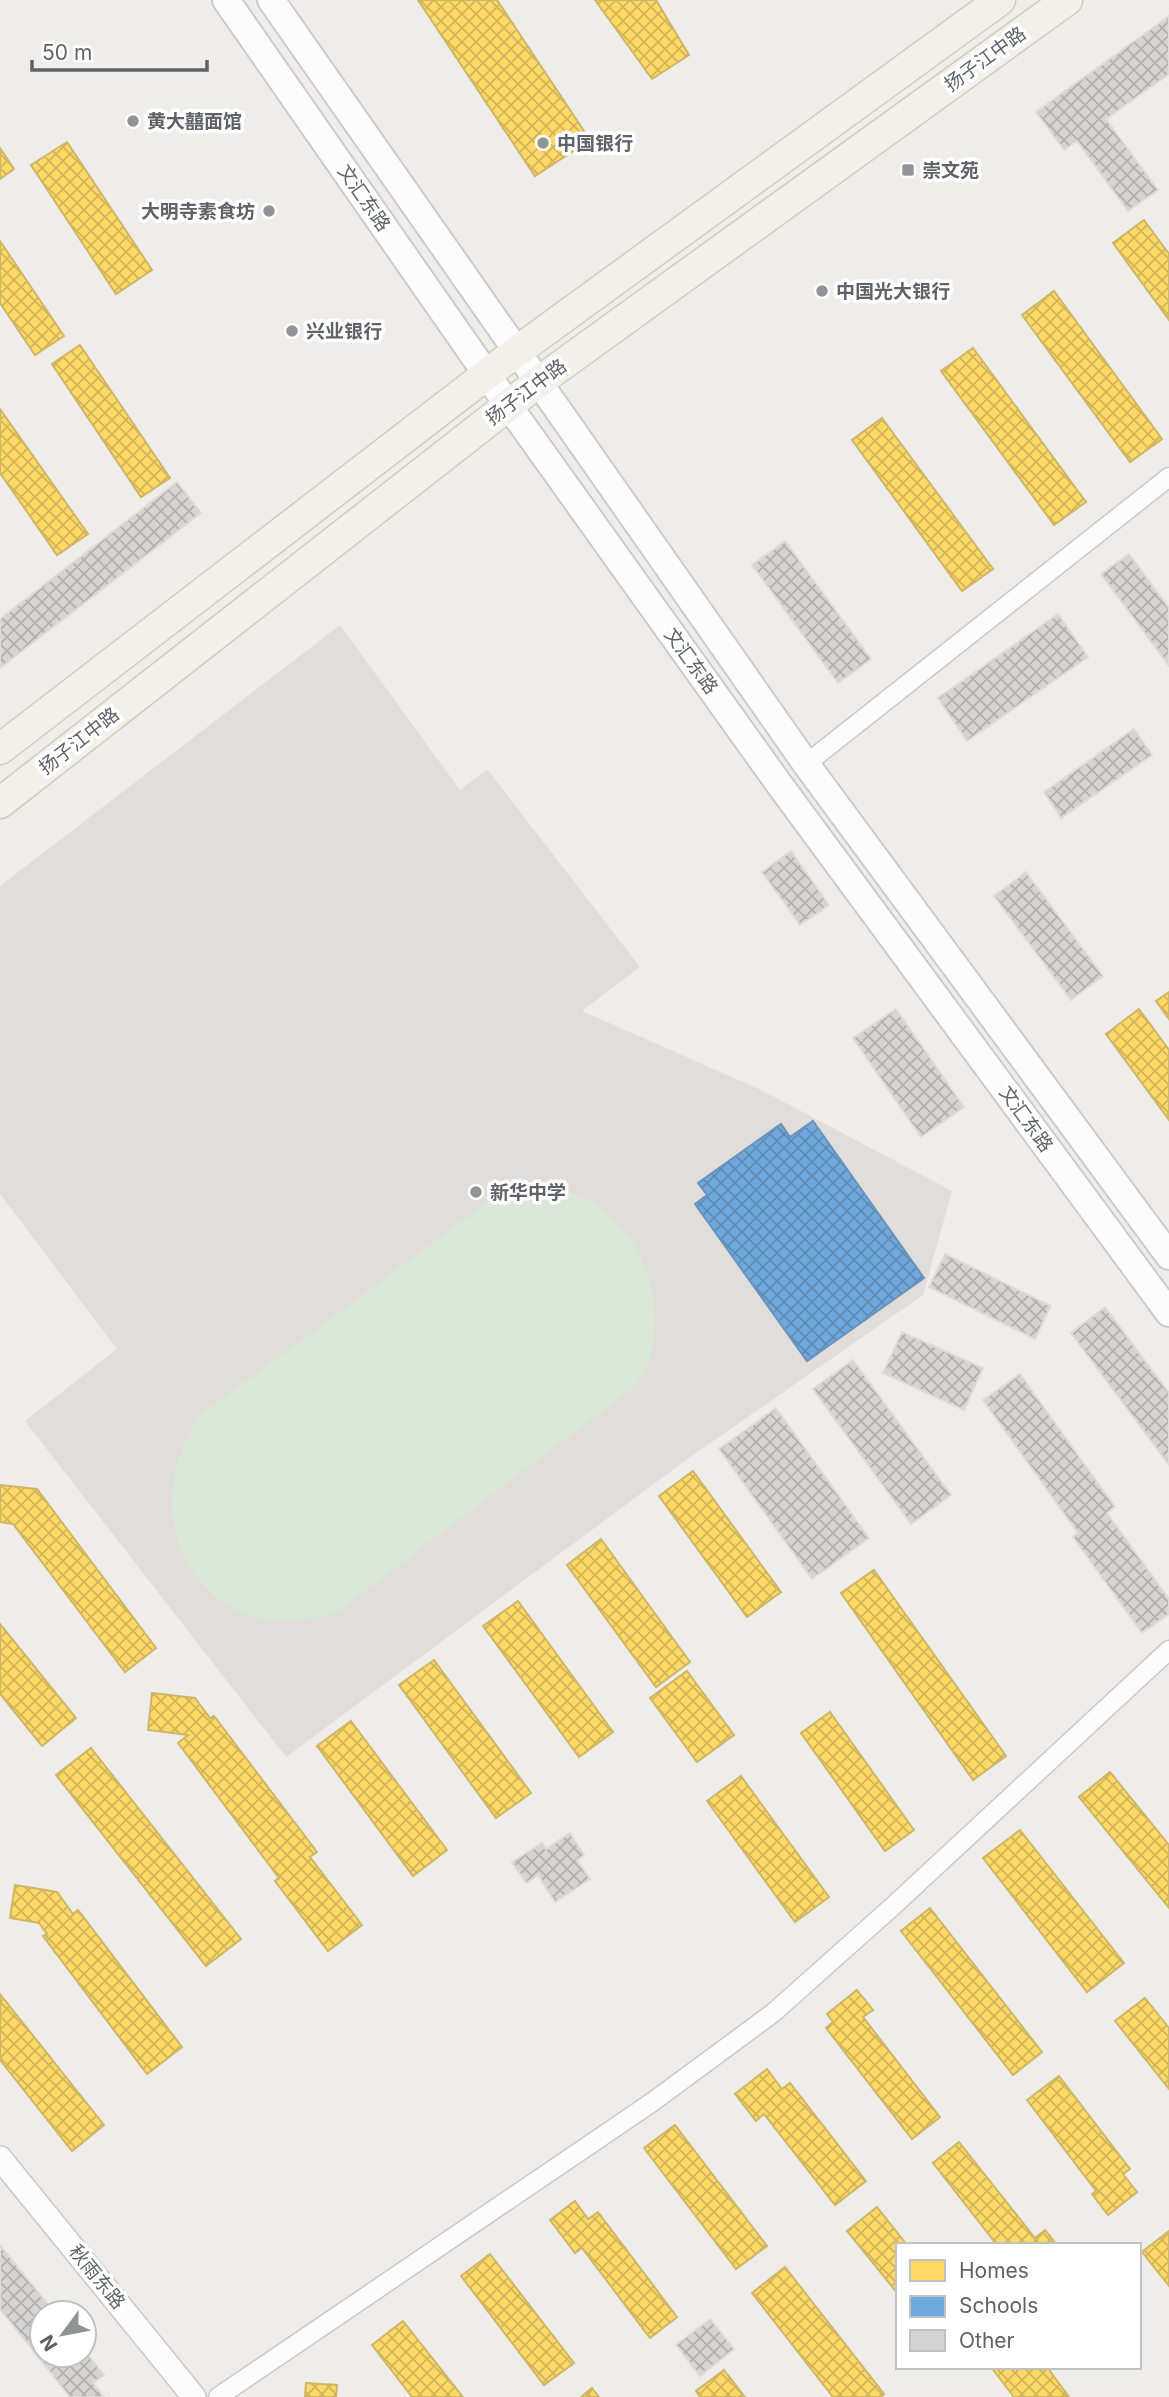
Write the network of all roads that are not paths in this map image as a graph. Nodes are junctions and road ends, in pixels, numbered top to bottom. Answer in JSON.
{"nodes":[{"id":1,"x":226,"y":0,"type":"edge"},
{"id":2,"x":271,"y":0,"type":"edge"},
{"id":3,"x":1000,"y":0,"type":"edge"},
{"id":4,"x":1067,"y":0,"type":"edge"},
{"id":5,"x":516,"y":352,"type":"junction"},
{"id":6,"x":487,"y":375,"type":"junction"},
{"id":7,"x":537,"y":383,"type":"junction"},
{"id":8,"x":508,"y":405,"type":"junction"},
{"id":9,"x":1169,"y":477,"type":"edge"},
{"id":10,"x":0,"y":749,"type":"edge"},
{"id":11,"x":806,"y":764,"type":"junction"},
{"id":12,"x":0,"y":803,"type":"edge"},
{"id":13,"x":1169,"y":1256,"type":"edge"},
{"id":14,"x":1169,"y":1313,"type":"edge"},
{"id":15,"x":1169,"y":1650,"type":"edge"},
{"id":16,"x":0,"y":2158,"type":"edge"},
{"id":17,"x":194,"y":2397,"type":"edge"},
{"id":18,"x":218,"y":2397,"type":"edge"}],
"edges":[{"from":1,"to":6,"type":"main road","name":"文汇东路"},
{"from":2,"to":5,"type":"main road","name":"文汇东路"},
{"from":3,"to":5,"type":"main road","name":"扬子江中路"},
{"from":4,"to":7,"type":"main road","name":"扬子江中路"},
{"from":5,"to":6,"type":"main road","name":"扬子江中路"},
{"from":5,"to":7,"type":"main road","name":"文汇东路"},
{"from":6,"to":8,"type":"main road","name":"文汇东路"},
{"from":6,"to":10,"type":"main road","name":"扬子江中路"},
{"from":7,"to":8,"type":"main road","name":"扬子江中路"},
{"from":7,"to":11,"type":"main road","name":"文汇东路"},
{"from":8,"to":12,"type":"main road","name":"扬子江中路"},
{"from":8,"to":14,"type":"main road","name":"文汇东路"},
{"from":9,"to":11,"type":"street"},
{"from":11,"to":13,"type":"main road","name":"文汇东路"},
{"from":15,"to":18,"type":"street"},
{"from":16,"to":17,"type":"street","name":"秋雨东路"}]}
